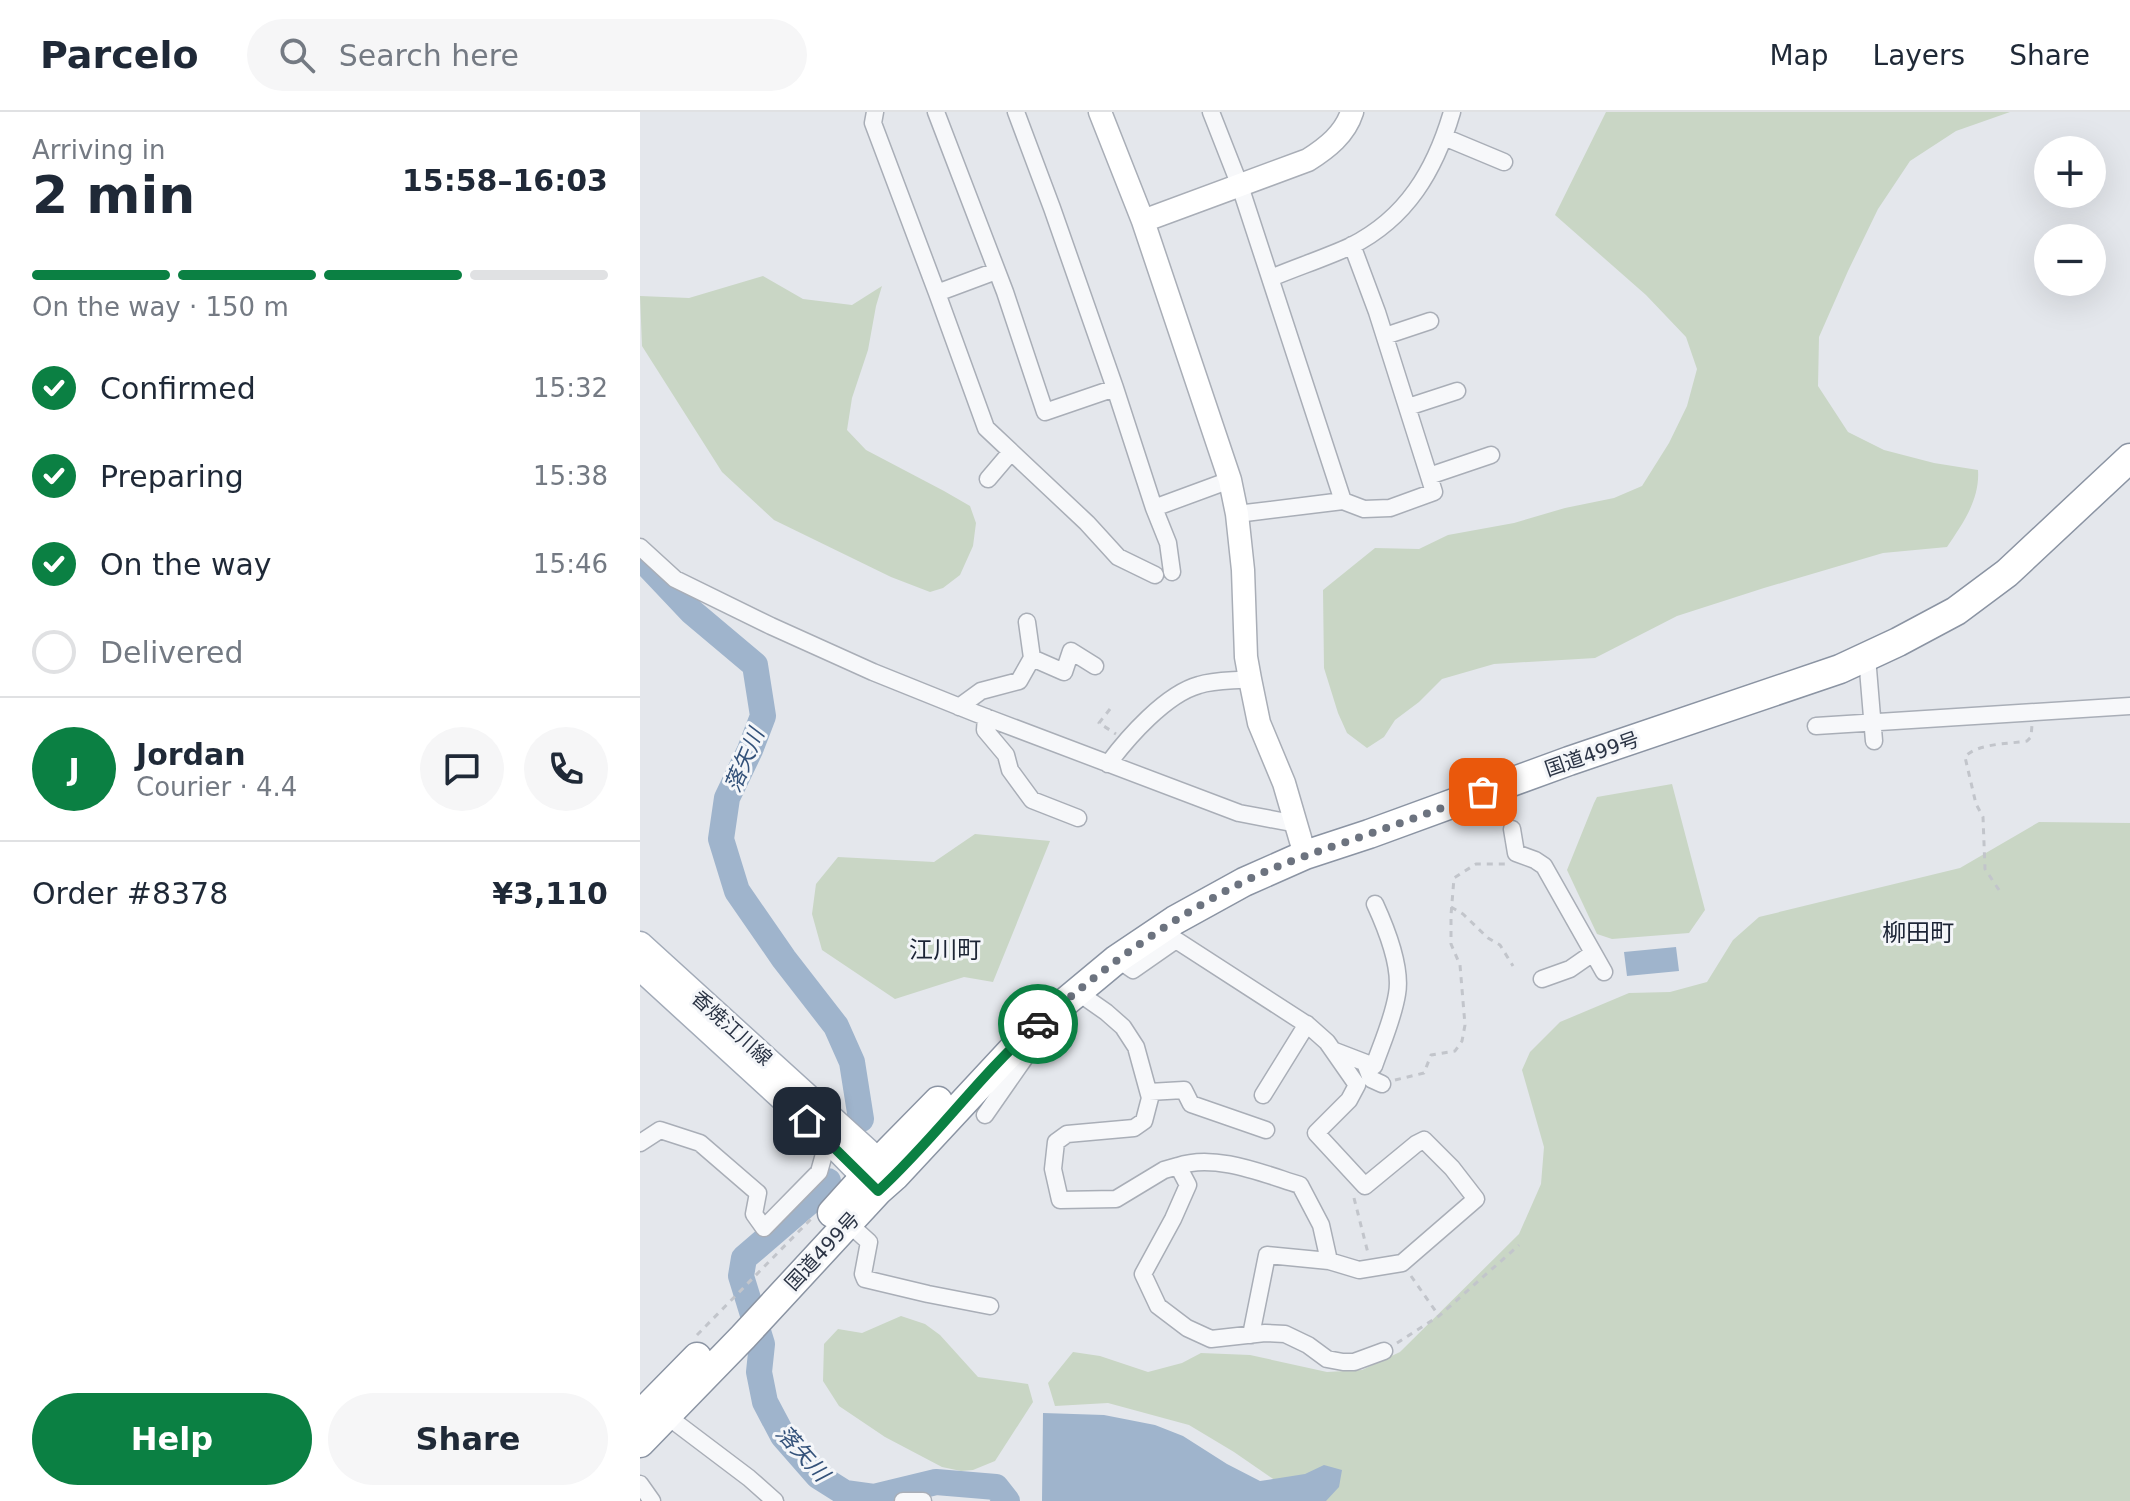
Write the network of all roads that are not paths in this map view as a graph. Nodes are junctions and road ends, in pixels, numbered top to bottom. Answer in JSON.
{"nodes":[{"id":1,"x":875,"y":112,"type":"edge"},
{"id":2,"x":936,"y":112,"type":"edge"},
{"id":3,"x":1016,"y":112,"type":"edge"},
{"id":4,"x":1100,"y":112,"type":"edge"},
{"id":5,"x":1211,"y":112,"type":"edge"},
{"id":6,"x":1352,"y":112,"type":"edge"},
{"id":7,"x":1452,"y":112,"type":"edge"},
{"id":8,"x":1444,"y":137,"type":"junction"},
{"id":9,"x":1504,"y":162,"type":"dead end"},
{"id":10,"x":1240,"y":186,"type":"junction"},
{"id":11,"x":1143,"y":221,"type":"junction"},
{"id":12,"x":1352,"y":245,"type":"junction"},
{"id":13,"x":996,"y":271,"type":"junction"},
{"id":14,"x":1271,"y":278,"type":"junction"},
{"id":15,"x":937,"y":293,"type":"junction"},
{"id":16,"x":1430,"y":321,"type":"dead end"},
{"id":17,"x":1385,"y":336,"type":"junction"},
{"id":18,"x":1115,"y":388,"type":"junction"},
{"id":19,"x":1457,"y":391,"type":"dead end"},
{"id":20,"x":1408,"y":407,"type":"junction"},
{"id":21,"x":2130,"y":434,"type":"edge"},
{"id":22,"x":1011,"y":452,"type":"junction"},
{"id":23,"x":1491,"y":455,"type":"dead end"},
{"id":24,"x":2130,"y":458,"type":"edge"},
{"id":25,"x":1429,"y":476,"type":"junction"},
{"id":26,"x":988,"y":479,"type":"dead end"},
{"id":27,"x":1230,"y":480,"type":"junction"},
{"id":28,"x":1343,"y":501,"type":"junction"},
{"id":29,"x":1154,"y":508,"type":"junction"},
{"id":30,"x":1237,"y":514,"type":"junction"},
{"id":31,"x":640,"y":547,"type":"edge"},
{"id":32,"x":1172,"y":572,"type":"dead end"},
{"id":33,"x":1155,"y":575,"type":"dead end"},
{"id":34,"x":1027,"y":622,"type":"dead end"},
{"id":35,"x":1867,"y":657,"type":"junction"},
{"id":36,"x":1032,"y":658,"type":"junction"},
{"id":37,"x":1095,"y":666,"type":"dead end"},
{"id":38,"x":1250,"y":679,"type":"junction"},
{"id":39,"x":2130,"y":706,"type":"edge"},
{"id":40,"x":959,"y":707,"type":"junction"},
{"id":41,"x":986,"y":717,"type":"junction"},
{"id":42,"x":1872,"y":723,"type":"junction"},
{"id":43,"x":1816,"y":726,"type":"dead end"},
{"id":44,"x":1874,"y":741,"type":"dead end"},
{"id":45,"x":1108,"y":764,"type":"junction"},
{"id":46,"x":1078,"y":818,"type":"dead end"},
{"id":47,"x":1512,"y":829,"type":"dead end"},
{"id":48,"x":1301,"y":840,"type":"junction"},
{"id":49,"x":1375,"y":904,"type":"dead end"},
{"id":50,"x":640,"y":944,"type":"edge"},
{"id":51,"x":1593,"y":953,"type":"junction"},
{"id":52,"x":1117,"y":959,"type":"junction"},
{"id":53,"x":640,"y":968,"type":"edge"},
{"id":54,"x":1604,"y":972,"type":"dead end"},
{"id":55,"x":1542,"y":979,"type":"dead end"},
{"id":56,"x":1076,"y":991,"type":"junction"},
{"id":57,"x":1307,"y":1024,"type":"junction"},
{"id":58,"x":1017,"y":1044,"type":"junction"},
{"id":59,"x":1334,"y":1051,"type":"junction"},
{"id":60,"x":1365,"y":1063,"type":"junction"},
{"id":61,"x":1382,"y":1084,"type":"road end"},
{"id":62,"x":1149,"y":1092,"type":"junction"},
{"id":63,"x":1263,"y":1095,"type":"dead end"},
{"id":64,"x":985,"y":1115,"type":"dead end"},
{"id":65,"x":1266,"y":1130,"type":"dead end"},
{"id":66,"x":828,"y":1140,"type":"junction"},
{"id":67,"x":640,"y":1143,"type":"edge"},
{"id":68,"x":1178,"y":1166,"type":"junction"},
{"id":69,"x":879,"y":1176,"type":"junction"},
{"id":70,"x":848,"y":1223,"type":"junction"},
{"id":71,"x":1329,"y":1261,"type":"junction"},
{"id":72,"x":760,"y":1294,"type":"junction"},
{"id":73,"x":990,"y":1306,"type":"dead end"},
{"id":74,"x":1251,"y":1335,"type":"junction"},
{"id":75,"x":1384,"y":1351,"type":"road end"},
{"id":76,"x":653,"y":1415,"type":"edge"},
{"id":77,"x":640,"y":1443,"type":"edge"},
{"id":78,"x":640,"y":1484,"type":"edge"},
{"id":79,"x":652,"y":1501,"type":"edge"},
{"id":80,"x":775,"y":1501,"type":"edge"},
{"id":81,"x":903,"y":1501,"type":"edge"},
{"id":82,"x":923,"y":1501,"type":"edge"}],
"edges":[{"from":1,"to":15,"type":"street"},
{"from":2,"to":13,"type":"street"},
{"from":3,"to":18,"type":"street"},
{"from":4,"to":11,"type":"street"},
{"from":5,"to":10,"type":"street"},
{"from":6,"to":10,"type":"street"},
{"from":7,"to":8,"type":"street"},
{"from":8,"to":9,"type":"street"},
{"from":8,"to":12,"type":"street"},
{"from":10,"to":11,"type":"street"},
{"from":10,"to":14,"type":"street"},
{"from":11,"to":27,"type":"street"},
{"from":12,"to":14,"type":"street"},
{"from":12,"to":17,"type":"street"},
{"from":13,"to":15,"type":"street"},
{"from":13,"to":18,"type":"street"},
{"from":14,"to":28,"type":"street"},
{"from":15,"to":22,"type":"street"},
{"from":16,"to":17,"type":"street"},
{"from":17,"to":20,"type":"street"},
{"from":18,"to":29,"type":"street"},
{"from":19,"to":20,"type":"street"},
{"from":20,"to":25,"type":"street"},
{"from":21,"to":48,"type":"highway","name":"国道499号"},
{"from":22,"to":26,"type":"street"},
{"from":22,"to":33,"type":"street"},
{"from":23,"to":25,"type":"street"},
{"from":24,"to":35,"type":"highway","name":"国道499号"},
{"from":25,"to":28,"type":"street"},
{"from":27,"to":29,"type":"street"},
{"from":27,"to":30,"type":"street"},
{"from":28,"to":30,"type":"street"},
{"from":29,"to":32,"type":"street"},
{"from":30,"to":38,"type":"street"},
{"from":31,"to":40,"type":"street"},
{"from":34,"to":36,"type":"street"},
{"from":35,"to":42,"type":"street"},
{"from":35,"to":48,"type":"highway","name":"国道499号"},
{"from":36,"to":37,"type":"street"},
{"from":36,"to":40,"type":"street"},
{"from":38,"to":45,"type":"street"},
{"from":38,"to":48,"type":"street"},
{"from":39,"to":42,"type":"street"},
{"from":40,"to":41,"type":"street"},
{"from":41,"to":45,"type":"street"},
{"from":41,"to":46,"type":"street"},
{"from":42,"to":43,"type":"street"},
{"from":42,"to":44,"type":"street"},
{"from":45,"to":48,"type":"street"},
{"from":47,"to":51,"type":"street"},
{"from":48,"to":52,"type":"highway","name":"国道499号"},
{"from":48,"to":69,"type":"highway","name":"国道499号"},
{"from":49,"to":60,"type":"street"},
{"from":50,"to":69,"type":"main road","name":"香焼江川線"},
{"from":51,"to":54,"type":"street"},
{"from":51,"to":55,"type":"street"},
{"from":52,"to":56,"type":"highway","name":"国道499号"},
{"from":52,"to":57,"type":"street"},
{"from":53,"to":66,"type":"main road","name":"香焼江川線"},
{"from":56,"to":58,"type":"highway","name":"国道499号"},
{"from":56,"to":62,"type":"street"},
{"from":57,"to":59,"type":"street"},
{"from":57,"to":63,"type":"street"},
{"from":58,"to":64,"type":"street"},
{"from":58,"to":69,"type":"highway","name":"国道499号"},
{"from":59,"to":60,"type":"street"},
{"from":59,"to":71,"type":"street"},
{"from":60,"to":61,"type":"street"},
{"from":62,"to":65,"type":"street"},
{"from":62,"to":68,"type":"street"},
{"from":66,"to":67,"type":"street"},
{"from":66,"to":69,"type":"main road","name":"香焼江川線"},
{"from":68,"to":71,"type":"street"},
{"from":68,"to":74,"type":"street"},
{"from":69,"to":70,"type":"highway","name":"国道499号"},
{"from":69,"to":72,"type":"highway","name":"国道499号"},
{"from":70,"to":72,"type":"highway","name":"国道499号"},
{"from":70,"to":73,"type":"street"},
{"from":71,"to":74,"type":"street"},
{"from":72,"to":76,"type":"highway","name":"国道499号"},
{"from":74,"to":75,"type":"street"},
{"from":76,"to":77,"type":"highway","name":"国道499号"},
{"from":76,"to":80,"type":"street"},
{"from":78,"to":79,"type":"street"},
{"from":81,"to":82,"type":"street"}]}
